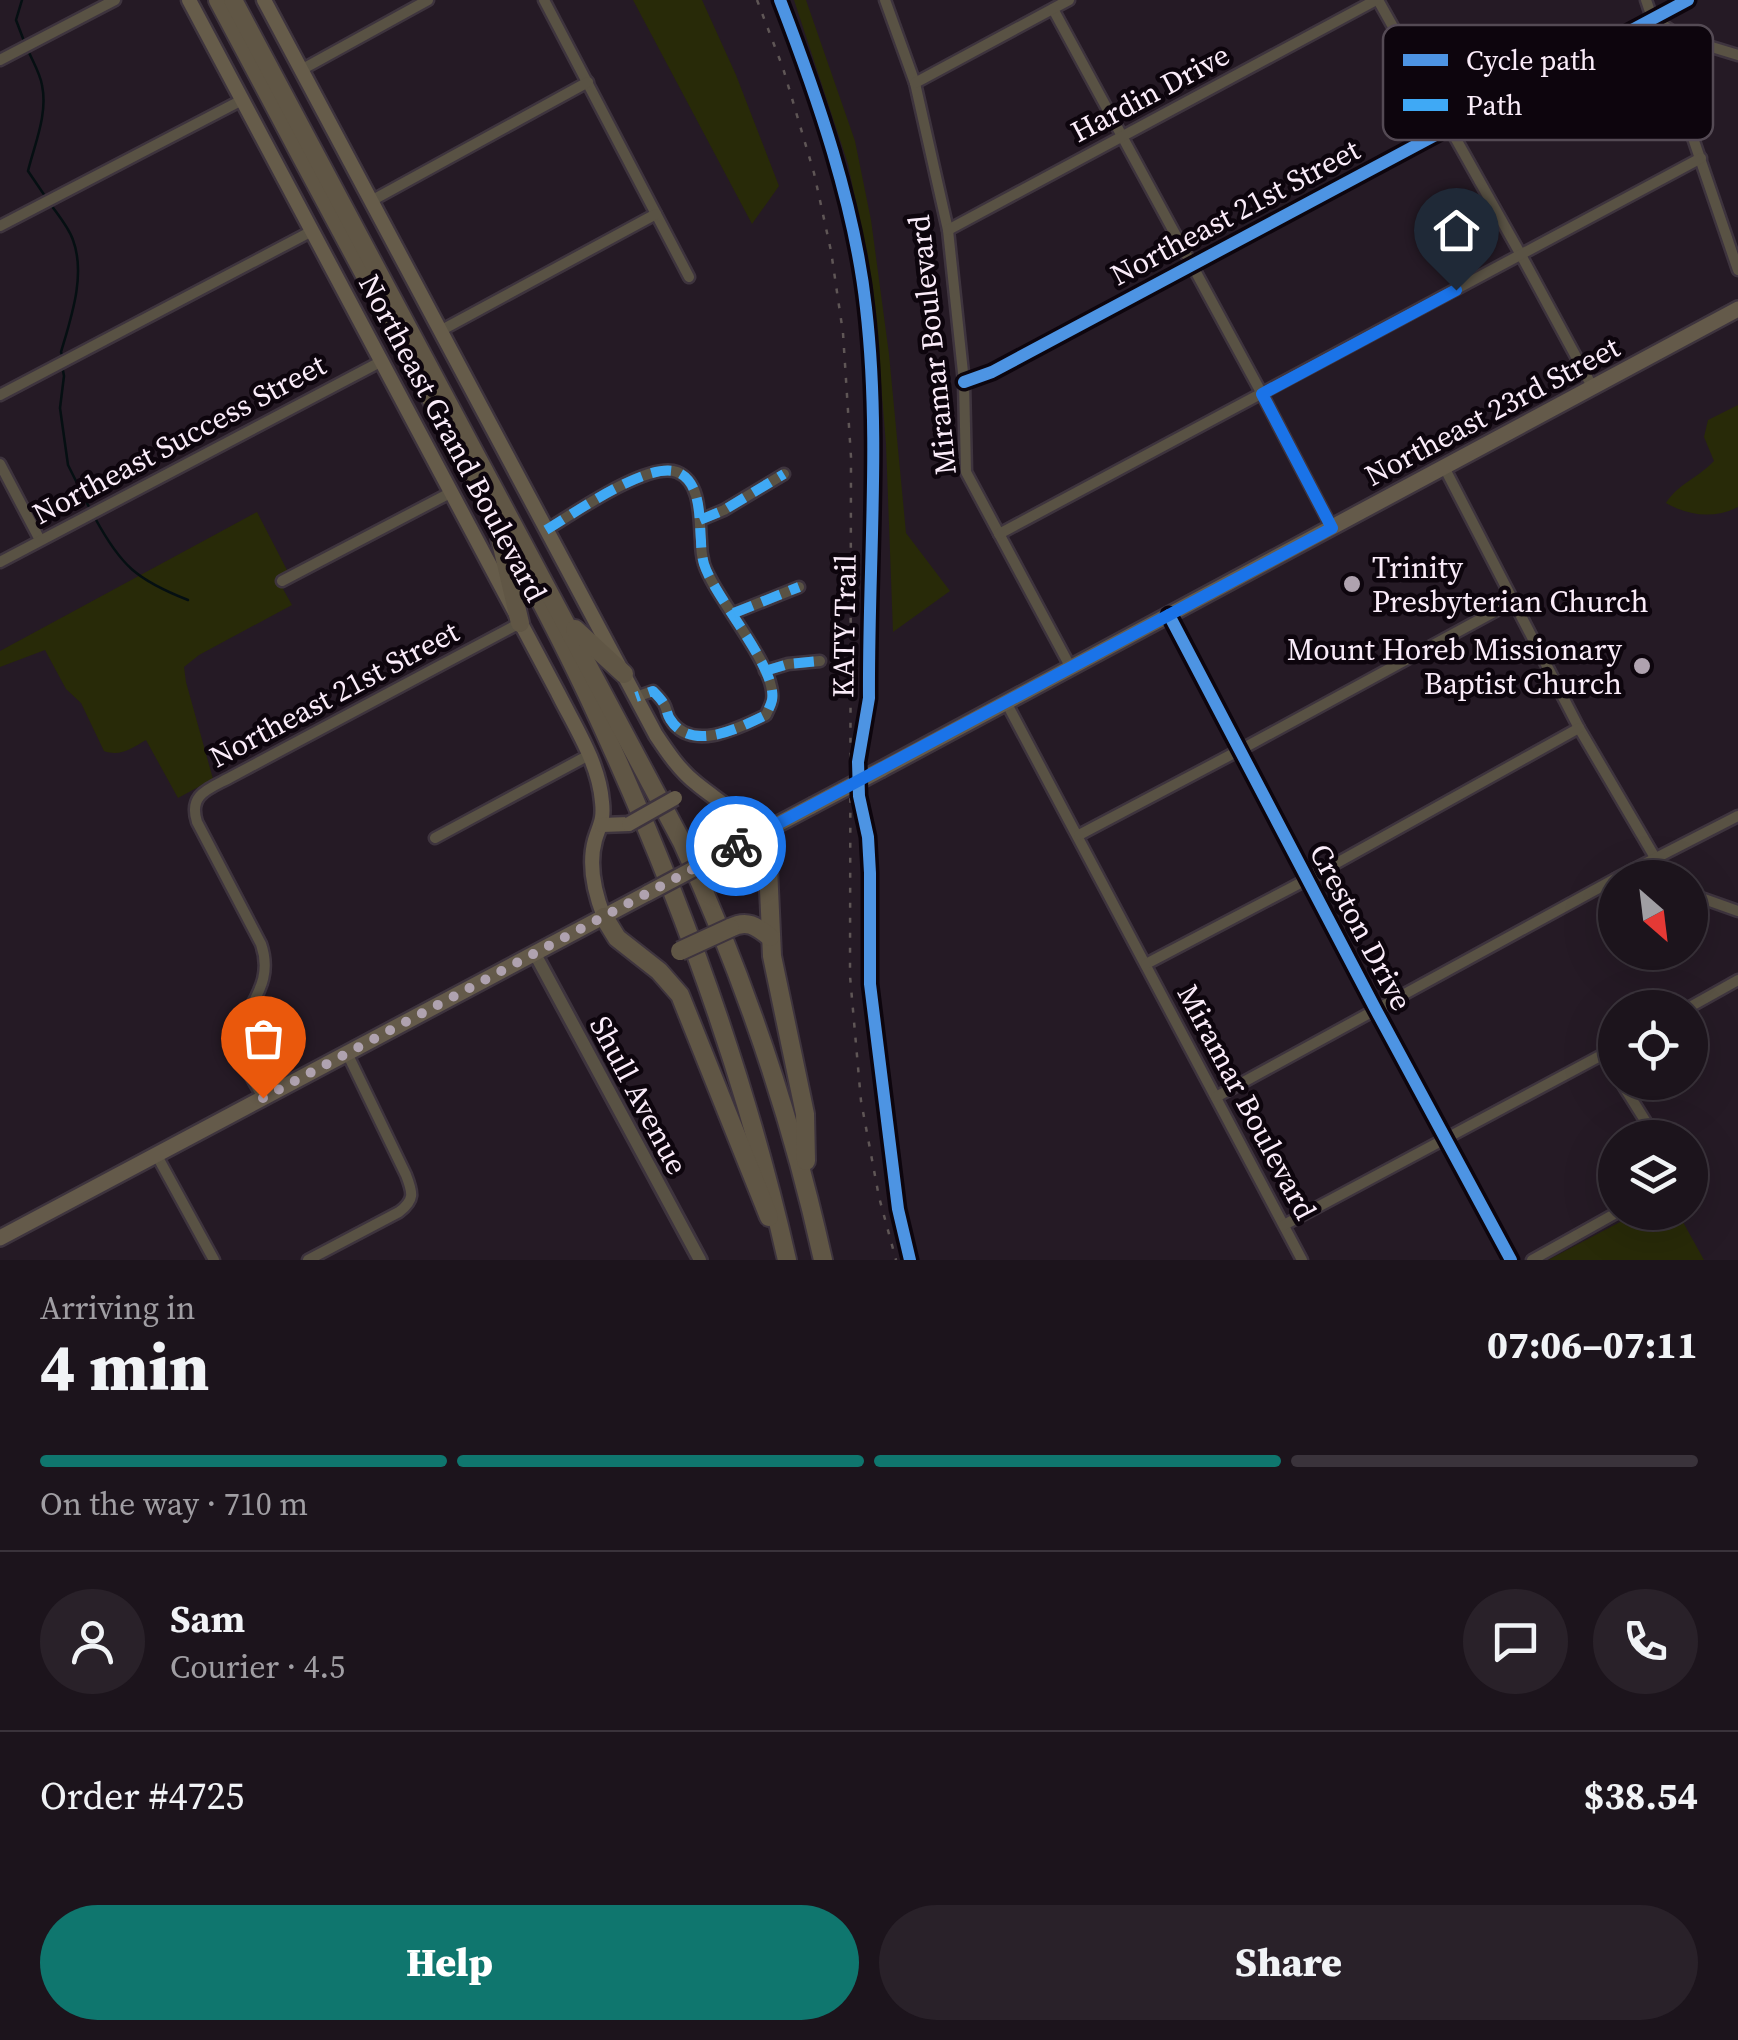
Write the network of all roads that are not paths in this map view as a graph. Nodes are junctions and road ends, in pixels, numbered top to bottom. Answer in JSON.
{"nodes":[{"id":1,"x":115,"y":0,"type":"edge"},
{"id":2,"x":189,"y":0,"type":"edge"},
{"id":3,"x":218,"y":0,"type":"edge"},
{"id":4,"x":233,"y":0,"type":"edge"},
{"id":5,"x":264,"y":0,"type":"edge"},
{"id":6,"x":428,"y":0,"type":"edge"},
{"id":7,"x":544,"y":0,"type":"edge"},
{"id":8,"x":885,"y":0,"type":"edge"},
{"id":9,"x":1069,"y":0,"type":"edge"},
{"id":10,"x":1377,"y":0,"type":"edge"},
{"id":11,"x":1646,"y":0,"type":"edge"},
{"id":12,"x":1688,"y":0,"type":"edge"},
{"id":13,"x":1053,"y":9,"type":"junction"},
{"id":14,"x":1654,"y":18,"type":"junction"},
{"id":15,"x":1391,"y":25,"type":"edge"},
{"id":16,"x":1641,"y":25,"type":"edge"},
{"id":17,"x":1656,"y":25,"type":"edge"},
{"id":18,"x":1664,"y":25,"type":"edge"},
{"id":19,"x":1713,"y":47,"type":"edge"},
{"id":20,"x":1738,"y":55,"type":"edge"},
{"id":21,"x":0,"y":60,"type":"edge"},
{"id":22,"x":301,"y":70,"type":"junction"},
{"id":23,"x":588,"y":82,"type":"junction"},
{"id":24,"x":915,"y":83,"type":"junction"},
{"id":25,"x":242,"y":100,"type":"junction"},
{"id":26,"x":1123,"y":135,"type":"junction"},
{"id":27,"x":1424,"y":140,"type":"edge"},
{"id":28,"x":1455,"y":140,"type":"edge"},
{"id":29,"x":1695,"y":140,"type":"edge"},
{"id":30,"x":1701,"y":158,"type":"junction"},
{"id":31,"x":370,"y":201,"type":"junction"},
{"id":32,"x":656,"y":214,"type":"junction"},
{"id":33,"x":0,"y":226,"type":"edge"},
{"id":34,"x":948,"y":230,"type":"junction"},
{"id":35,"x":312,"y":231,"type":"junction"},
{"id":36,"x":1521,"y":255,"type":"junction"},
{"id":37,"x":1191,"y":264,"type":"junction"},
{"id":38,"x":1738,"y":270,"type":"edge"},
{"id":39,"x":689,"y":277,"type":"dead end"},
{"id":40,"x":1738,"y":309,"type":"edge"},
{"id":41,"x":440,"y":331,"type":"junction"},
{"id":42,"x":382,"y":361,"type":"junction"},
{"id":43,"x":964,"y":382,"type":"junction"},
{"id":44,"x":1593,"y":388,"type":"junction"},
{"id":45,"x":1262,"y":394,"type":"junction"},
{"id":46,"x":0,"y":395,"type":"edge"},
{"id":47,"x":0,"y":464,"type":"edge"},
{"id":48,"x":1444,"y":467,"type":"junction"},
{"id":49,"x":784,"y":474,"type":"dead end"},
{"id":50,"x":450,"y":492,"type":"junction"},
{"id":51,"x":496,"y":518,"type":"junction"},
{"id":52,"x":700,"y":520,"type":"junction"},
{"id":53,"x":1332,"y":528,"type":"junction"},
{"id":54,"x":546,"y":530,"type":"junction"},
{"id":55,"x":999,"y":534,"type":"junction"},
{"id":56,"x":40,"y":540,"type":"junction"},
{"id":57,"x":0,"y":562,"type":"edge"},
{"id":58,"x":282,"y":582,"type":"dead end"},
{"id":59,"x":799,"y":587,"type":"dead end"},
{"id":60,"x":1514,"y":601,"type":"junction"},
{"id":61,"x":734,"y":614,"type":"junction"},
{"id":62,"x":1170,"y":615,"type":"junction"},
{"id":63,"x":563,"y":619,"type":"junction"},
{"id":64,"x":520,"y":623,"type":"junction"},
{"id":65,"x":820,"y":661,"type":"dead end"},
{"id":66,"x":1071,"y":668,"type":"junction"},
{"id":67,"x":765,"y":671,"type":"junction"},
{"id":68,"x":624,"y":674,"type":"junction"},
{"id":69,"x":636,"y":697,"type":"junction"},
{"id":70,"x":1006,"y":702,"type":"junction"},
{"id":71,"x":1579,"y":728,"type":"junction"},
{"id":72,"x":1240,"y":750,"type":"junction"},
{"id":73,"x":589,"y":755,"type":"junction"},
{"id":74,"x":698,"y":785,"type":"junction"},
{"id":75,"x":1738,"y":816,"type":"edge"},
{"id":76,"x":602,"y":826,"type":"junction"},
{"id":77,"x":1078,"y":834,"type":"junction"},
{"id":78,"x":755,"y":836,"type":"junction"},
{"id":79,"x":435,"y":838,"type":"dead end"},
{"id":80,"x":1654,"y":857,"type":"junction"},
{"id":81,"x":1649,"y":860,"type":"edge"},
{"id":82,"x":1656,"y":860,"type":"edge"},
{"id":83,"x":1308,"y":879,"type":"junction"},
{"id":84,"x":1598,"y":888,"type":"edge"},
{"id":85,"x":1708,"y":900,"type":"edge"},
{"id":86,"x":1738,"y":911,"type":"edge"},
{"id":87,"x":604,"y":917,"type":"junction"},
{"id":88,"x":770,"y":938,"type":"junction"},
{"id":89,"x":535,"y":954,"type":"junction"},
{"id":90,"x":1146,"y":964,"type":"junction"},
{"id":91,"x":668,"y":980,"type":"junction"},
{"id":92,"x":1738,"y":980,"type":"edge"},
{"id":93,"x":1708,"y":997,"type":"edge"},
{"id":94,"x":1376,"y":1010,"type":"junction"},
{"id":95,"x":347,"y":1053,"type":"junction"},
{"id":96,"x":1598,"y":1057,"type":"edge"},
{"id":97,"x":1216,"y":1096,"type":"junction"},
{"id":98,"x":263,"y":1098,"type":"junction"},
{"id":99,"x":1446,"y":1140,"type":"junction"},
{"id":100,"x":156,"y":1154,"type":"junction"},
{"id":101,"x":808,"y":1192,"type":"junction"},
{"id":102,"x":1598,"y":1223,"type":"edge"},
{"id":103,"x":1284,"y":1225,"type":"junction"},
{"id":104,"x":0,"y":1238,"type":"edge"},
{"id":105,"x":786,"y":1257,"type":"edge"},
{"id":106,"x":214,"y":1260,"type":"edge"},
{"id":107,"x":308,"y":1260,"type":"edge"},
{"id":108,"x":700,"y":1260,"type":"edge"},
{"id":109,"x":823,"y":1260,"type":"edge"},
{"id":110,"x":1302,"y":1260,"type":"edge"},
{"id":111,"x":1512,"y":1260,"type":"edge"},
{"id":112,"x":1532,"y":1260,"type":"edge"}],
"edges":[{"from":1,"to":21,"type":"street"},
{"from":2,"to":25,"type":"main road","name":"Northeast Grand Boulevard"},
{"from":3,"to":51,"type":"highway"},
{"from":4,"to":63,"type":"highway"},
{"from":5,"to":22,"type":"main road","name":"Northeast Grand Boulevard"},
{"from":6,"to":22,"type":"street"},
{"from":7,"to":23,"type":"street"},
{"from":8,"to":24,"type":"street","name":"Miramar Boulevard"},
{"from":9,"to":13,"type":"street"},
{"from":10,"to":15,"type":"street"},
{"from":10,"to":26,"type":"street","name":"Hardin Drive"},
{"from":11,"to":14,"type":"street"},
{"from":12,"to":14,"type":"street","name":"Northeast 21st Street"},
{"from":13,"to":24,"type":"street"},
{"from":13,"to":26,"type":"street"},
{"from":14,"to":16,"type":"street","name":"Northeast 21st Street"},
{"from":14,"to":17,"type":"street"},
{"from":14,"to":18,"type":"street"},
{"from":19,"to":20,"type":"street"},
{"from":22,"to":31,"type":"main road","name":"Northeast Grand Boulevard"},
{"from":23,"to":31,"type":"street"},
{"from":23,"to":32,"type":"street"},
{"from":24,"to":34,"type":"street","name":"Miramar Boulevard"},
{"from":25,"to":33,"type":"street"},
{"from":25,"to":35,"type":"main road","name":"Northeast Grand Boulevard"},
{"from":26,"to":34,"type":"street","name":"Hardin Drive"},
{"from":26,"to":37,"type":"street"},
{"from":27,"to":37,"type":"street","name":"Northeast 21st Street"},
{"from":28,"to":36,"type":"street"},
{"from":29,"to":30,"type":"street"},
{"from":30,"to":36,"type":"street"},
{"from":30,"to":38,"type":"street"},
{"from":31,"to":41,"type":"main road","name":"Northeast Grand Boulevard"},
{"from":32,"to":39,"type":"street"},
{"from":32,"to":41,"type":"street"},
{"from":34,"to":43,"type":"street","name":"Miramar Boulevard"},
{"from":35,"to":42,"type":"main road","name":"Northeast Grand Boulevard"},
{"from":35,"to":46,"type":"street"},
{"from":36,"to":44,"type":"street"},
{"from":36,"to":45,"type":"street"},
{"from":37,"to":43,"type":"street","name":"Northeast 21st Street"},
{"from":37,"to":45,"type":"street"},
{"from":40,"to":44,"type":"main road","name":"Northeast 23rd Street"},
{"from":41,"to":54,"type":"main road","name":"Northeast Grand Boulevard"},
{"from":42,"to":50,"type":"main road","name":"Northeast Grand Boulevard"},
{"from":42,"to":56,"type":"street","name":"Northeast Success Street"},
{"from":43,"to":55,"type":"street","name":"Miramar Boulevard"},
{"from":44,"to":48,"type":"main road","name":"Northeast 23rd Street"},
{"from":45,"to":53,"type":"street"},
{"from":45,"to":55,"type":"street"},
{"from":47,"to":56,"type":"street"},
{"from":48,"to":53,"type":"main road","name":"Northeast 23rd Street"},
{"from":48,"to":60,"type":"street"},
{"from":49,"to":52,"type":"street"},
{"from":50,"to":58,"type":"street"},
{"from":50,"to":64,"type":"main road","name":"Northeast Grand Boulevard"},
{"from":51,"to":64,"type":"highway"},
{"from":51,"to":105,"type":"highway"},
{"from":52,"to":54,"type":"street"},
{"from":52,"to":61,"type":"street"},
{"from":53,"to":62,"type":"main road","name":"Northeast 23rd Street"},
{"from":54,"to":68,"type":"main road","name":"Northeast Grand Boulevard"},
{"from":55,"to":66,"type":"street","name":"Miramar Boulevard"},
{"from":56,"to":57,"type":"street","name":"Northeast Success Street"},
{"from":59,"to":61,"type":"street"},
{"from":60,"to":71,"type":"street"},
{"from":60,"to":72,"type":"street"},
{"from":61,"to":67,"type":"street"},
{"from":62,"to":66,"type":"main road","name":"Northeast 23rd Street"},
{"from":62,"to":72,"type":"street","name":"Creston Drive"},
{"from":63,"to":68,"type":"highway"},
{"from":63,"to":101,"type":"highway"},
{"from":64,"to":73,"type":"main road","name":"Northeast Grand Boulevard"},
{"from":64,"to":98,"type":"street","name":"Northeast 21st Street"},
{"from":65,"to":67,"type":"street"},
{"from":66,"to":70,"type":"main road","name":"Northeast 23rd Street"},
{"from":67,"to":69,"type":"street"},
{"from":68,"to":69,"type":"main road","name":"Northeast Grand Boulevard"},
{"from":69,"to":74,"type":"main road","name":"Northeast Grand Boulevard"},
{"from":70,"to":77,"type":"street","name":"Miramar Boulevard"},
{"from":70,"to":78,"type":"main road","name":"Northeast 23rd Street","bridge":true},
{"from":71,"to":80,"type":"street"},
{"from":71,"to":83,"type":"street"},
{"from":72,"to":77,"type":"street"},
{"from":72,"to":83,"type":"street","name":"Creston Drive"},
{"from":73,"to":76,"type":"main road","name":"Northeast Grand Boulevard"},
{"from":73,"to":79,"type":"street"},
{"from":74,"to":76,"type":"main road","bridge":true},
{"from":74,"to":78,"type":"main road","name":"Northeast Grand Boulevard"},
{"from":75,"to":80,"type":"street"},
{"from":76,"to":87,"type":"main road","name":"Northeast Grand Boulevard"},
{"from":77,"to":90,"type":"street","name":"Miramar Boulevard"},
{"from":78,"to":87,"type":"main road","name":"Northeast 23rd Street","bridge":true},
{"from":78,"to":88,"type":"highway"},
{"from":80,"to":81,"type":"street"},
{"from":80,"to":82,"type":"street"},
{"from":83,"to":90,"type":"street"},
{"from":83,"to":94,"type":"street","name":"Creston Drive"},
{"from":84,"to":94,"type":"street"},
{"from":85,"to":86,"type":"street"},
{"from":87,"to":89,"type":"main road","name":"Northeast 23rd Street"},
{"from":87,"to":91,"type":"highway"},
{"from":88,"to":91,"type":"highway","bridge":true},
{"from":88,"to":101,"type":"highway"},
{"from":89,"to":95,"type":"main road","name":"Northeast 23rd Street"},
{"from":89,"to":108,"type":"street","name":"Shull Avenue"},
{"from":90,"to":97,"type":"street","name":"Miramar Boulevard"},
{"from":91,"to":105,"type":"highway"},
{"from":92,"to":93,"type":"street"},
{"from":94,"to":97,"type":"street"},
{"from":94,"to":99,"type":"street","name":"Creston Drive"},
{"from":95,"to":98,"type":"main road","name":"Northeast 23rd Street"},
{"from":95,"to":107,"type":"street"},
{"from":96,"to":99,"type":"street"},
{"from":97,"to":103,"type":"street","name":"Miramar Boulevard"},
{"from":98,"to":100,"type":"main road","name":"Northeast 23rd Street"},
{"from":99,"to":103,"type":"street"},
{"from":99,"to":111,"type":"street","name":"Creston Drive"},
{"from":100,"to":104,"type":"main road","name":"Northeast 23rd Street"},
{"from":100,"to":106,"type":"street"},
{"from":101,"to":109,"type":"highway"},
{"from":102,"to":112,"type":"street"},
{"from":103,"to":110,"type":"street","name":"Miramar Boulevard"}]}
